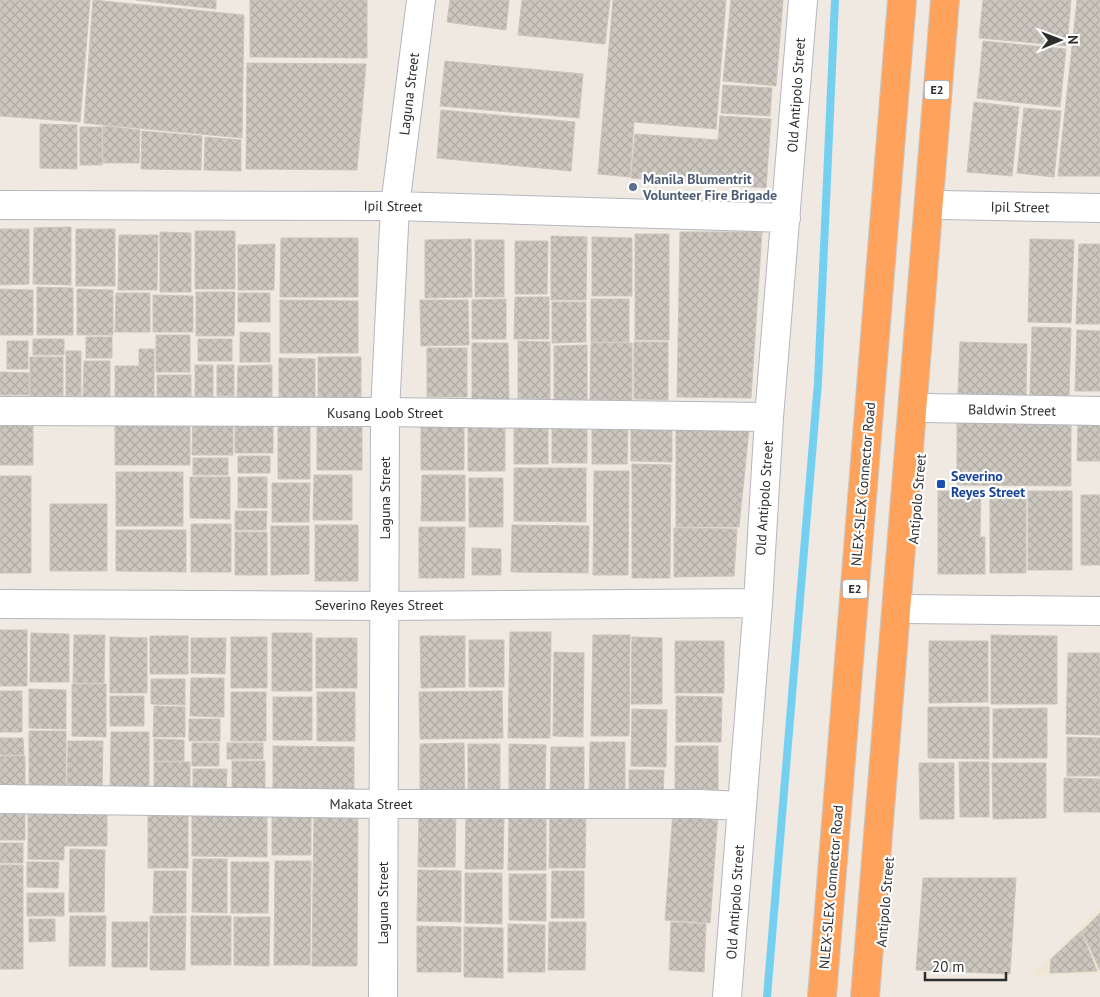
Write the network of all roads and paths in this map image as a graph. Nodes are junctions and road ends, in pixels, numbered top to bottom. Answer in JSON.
{"nodes":[{"id":1,"x":421,"y":0,"type":"edge"},
{"id":2,"x":803,"y":0,"type":"edge"},
{"id":3,"x":902,"y":0,"type":"edge"},
{"id":4,"x":945,"y":0,"type":"edge"},
{"id":5,"x":957,"y":0,"type":"edge"},
{"id":6,"x":0,"y":205,"type":"edge"},
{"id":7,"x":941,"y":205,"type":"junction"},
{"id":8,"x":395,"y":206,"type":"junction"},
{"id":9,"x":1100,"y":208,"type":"edge"},
{"id":10,"x":786,"y":218,"type":"junction"},
{"id":11,"x":924,"y":408,"type":"junction"},
{"id":12,"x":0,"y":411,"type":"edge"},
{"id":13,"x":1100,"y":411,"type":"edge"},
{"id":14,"x":385,"y":412,"type":"junction"},
{"id":15,"x":769,"y":417,"type":"junction"},
{"id":16,"x":758,"y":603,"type":"junction"},
{"id":17,"x":0,"y":604,"type":"edge"},
{"id":18,"x":384,"y":606,"type":"junction"},
{"id":19,"x":908,"y":608,"type":"junction"},
{"id":20,"x":1100,"y":611,"type":"edge"},
{"id":21,"x":0,"y":799,"type":"edge"},
{"id":22,"x":384,"y":804,"type":"junction"},
{"id":23,"x":742,"y":806,"type":"junction"},
{"id":24,"x":383,"y":997,"type":"edge"},
{"id":25,"x":727,"y":997,"type":"edge"},
{"id":26,"x":822,"y":997,"type":"edge"},
{"id":27,"x":865,"y":997,"type":"edge"},
{"id":28,"x":877,"y":997,"type":"edge"}],
"edges":[{"from":1,"to":8,"type":"street","name":"Laguna Street"},
{"from":2,"to":10,"type":"street","name":"Old Antipolo Street"},
{"from":3,"to":26,"type":"highway","name":"NLEX-SLEX Connector Road","number":"E2"},
{"from":4,"to":27,"type":"highway","number":"E2"},
{"from":5,"to":7,"type":"street","name":"Antipolo Street"},
{"from":6,"to":8,"type":"street","name":"Ipil Street"},
{"from":7,"to":9,"type":"street","name":"Ipil Street"},
{"from":7,"to":11,"type":"street","name":"Antipolo Street"},
{"from":8,"to":10,"type":"street","name":"Ipil Street"},
{"from":8,"to":14,"type":"street","name":"Laguna Street"},
{"from":10,"to":15,"type":"street","name":"Old Antipolo Street"},
{"from":11,"to":13,"type":"street","name":"Baldwin Street"},
{"from":11,"to":19,"type":"street","name":"Antipolo Street"},
{"from":12,"to":14,"type":"street","name":"Kusang Loob Street"},
{"from":14,"to":15,"type":"street","name":"Kusang Loob Street"},
{"from":14,"to":18,"type":"street","name":"Laguna Street"},
{"from":15,"to":16,"type":"street","name":"Old Antipolo Street"},
{"from":16,"to":18,"type":"street","name":"Severino Reyes Street"},
{"from":16,"to":23,"type":"street","name":"Old Antipolo Street"},
{"from":17,"to":18,"type":"street","name":"Severino Reyes Street"},
{"from":18,"to":22,"type":"street","name":"Laguna Street"},
{"from":19,"to":20,"type":"street"},
{"from":19,"to":28,"type":"street","name":"Antipolo Street"},
{"from":21,"to":22,"type":"street","name":"Makata Street"},
{"from":22,"to":23,"type":"street","name":"Makata Street"},
{"from":22,"to":24,"type":"street","name":"Laguna Street"},
{"from":23,"to":25,"type":"street","name":"Old Antipolo Street"}]}
